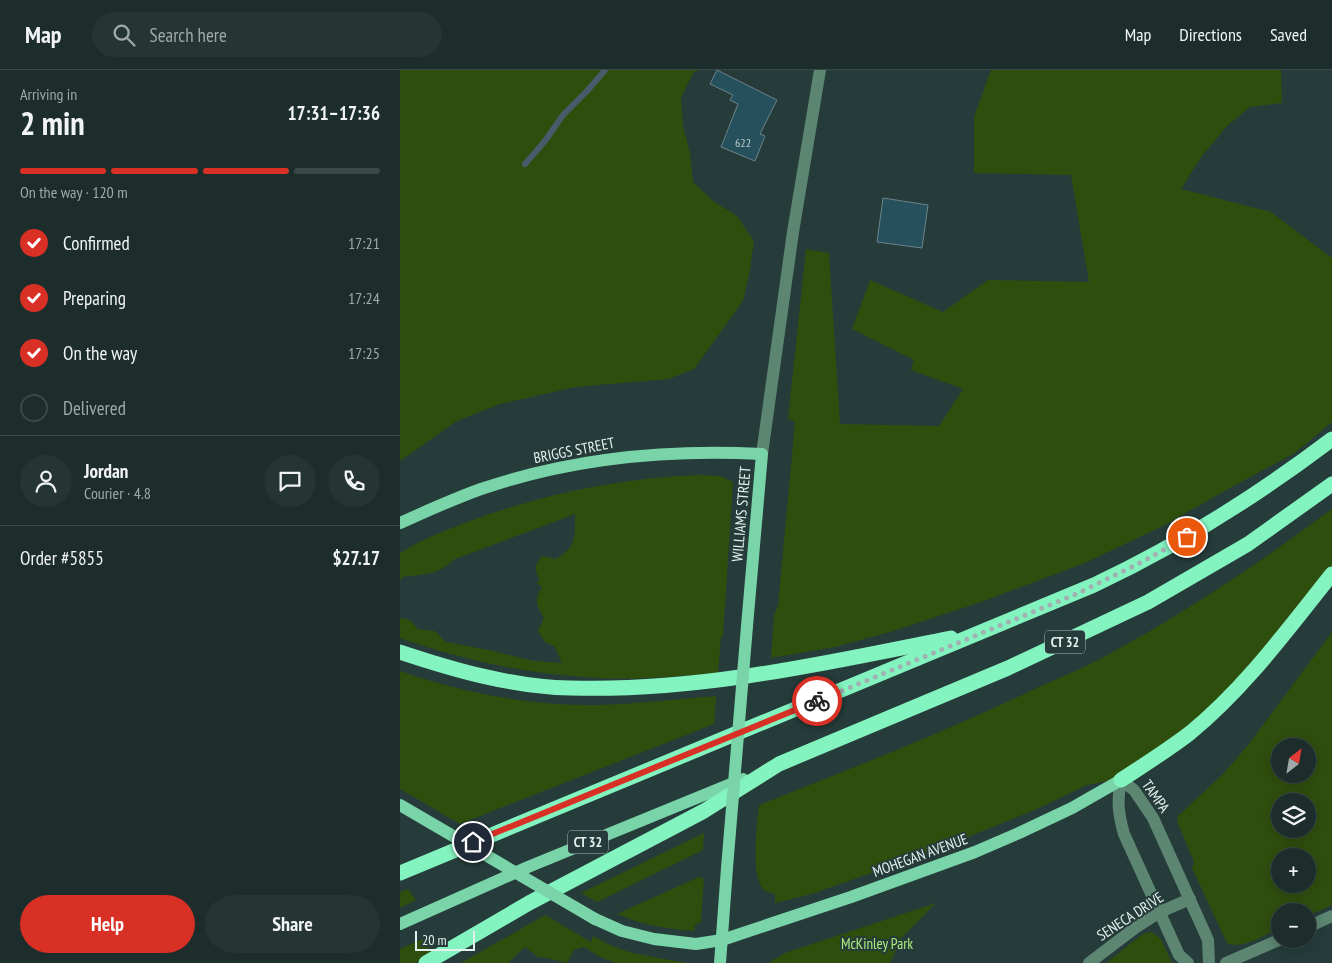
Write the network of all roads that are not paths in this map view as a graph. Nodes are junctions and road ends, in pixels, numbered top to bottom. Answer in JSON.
{"nodes":[{"id":1,"x":820,"y":70,"type":"edge"},
{"id":2,"x":1332,"y":439,"type":"edge"},
{"id":3,"x":762,"y":454,"type":"junction"},
{"id":4,"x":1332,"y":484,"type":"edge"},
{"id":5,"x":400,"y":523,"type":"edge"},
{"id":6,"x":1332,"y":574,"type":"edge"},
{"id":7,"x":985,"y":632,"type":"junction"},
{"id":8,"x":400,"y":652,"type":"edge"},
{"id":9,"x":779,"y":764,"type":"junction"},
{"id":10,"x":1121,"y":780,"type":"junction"},
{"id":11,"x":400,"y":806,"type":"edge"},
{"id":12,"x":400,"y":872,"type":"edge"},
{"id":13,"x":1190,"y":899,"type":"junction"},
{"id":14,"x":1160,"y":912,"type":"junction"},
{"id":15,"x":1332,"y":916,"type":"edge"},
{"id":16,"x":1316,"y":923,"type":"edge"},
{"id":17,"x":400,"y":924,"type":"edge"},
{"id":18,"x":722,"y":940,"type":"junction"},
{"id":19,"x":1271,"y":943,"type":"edge"},
{"id":20,"x":426,"y":963,"type":"edge"},
{"id":21,"x":720,"y":963,"type":"edge"},
{"id":22,"x":1089,"y":963,"type":"edge"},
{"id":23,"x":1188,"y":963,"type":"edge"},
{"id":24,"x":1209,"y":963,"type":"edge"},
{"id":25,"x":1226,"y":963,"type":"edge"}],
"edges":[{"from":1,"to":3,"type":"street","name":"WILLIAMS STREET"},
{"from":2,"to":7,"type":"highway","number":"CT 32"},
{"from":3,"to":5,"type":"main road","name":"BRIGGS STREET"},
{"from":3,"to":18,"type":"main road","name":"WILLIAMS STREET","bridge":true},
{"from":4,"to":9,"type":"highway","number":"CT 32"},
{"from":6,"to":10,"type":"highway"},
{"from":7,"to":8,"type":"highway"},
{"from":7,"to":12,"type":"highway","number":"CT 32"},
{"from":9,"to":17,"type":"main road","number":"CT 32"},
{"from":9,"to":20,"type":"highway"},
{"from":10,"to":13,"type":"street","name":"TAMPA"},
{"from":10,"to":14,"type":"street","name":"TAMPA"},
{"from":10,"to":18,"type":"main road","name":"MOHEGAN AVENUE"},
{"from":11,"to":18,"type":"main road","name":"MOHEGAN AVENUE","bridge":true},
{"from":13,"to":14,"type":"street","name":"SENECA DRIVE"},
{"from":13,"to":24,"type":"street","name":"TAMPA"},
{"from":14,"to":22,"type":"street","name":"SENECA DRIVE"},
{"from":14,"to":23,"type":"street","name":"TAMPA"},
{"from":15,"to":16,"type":"street"},
{"from":18,"to":21,"type":"main road","name":"WILLIAMS STREET"},
{"from":19,"to":25,"type":"street"}]}
